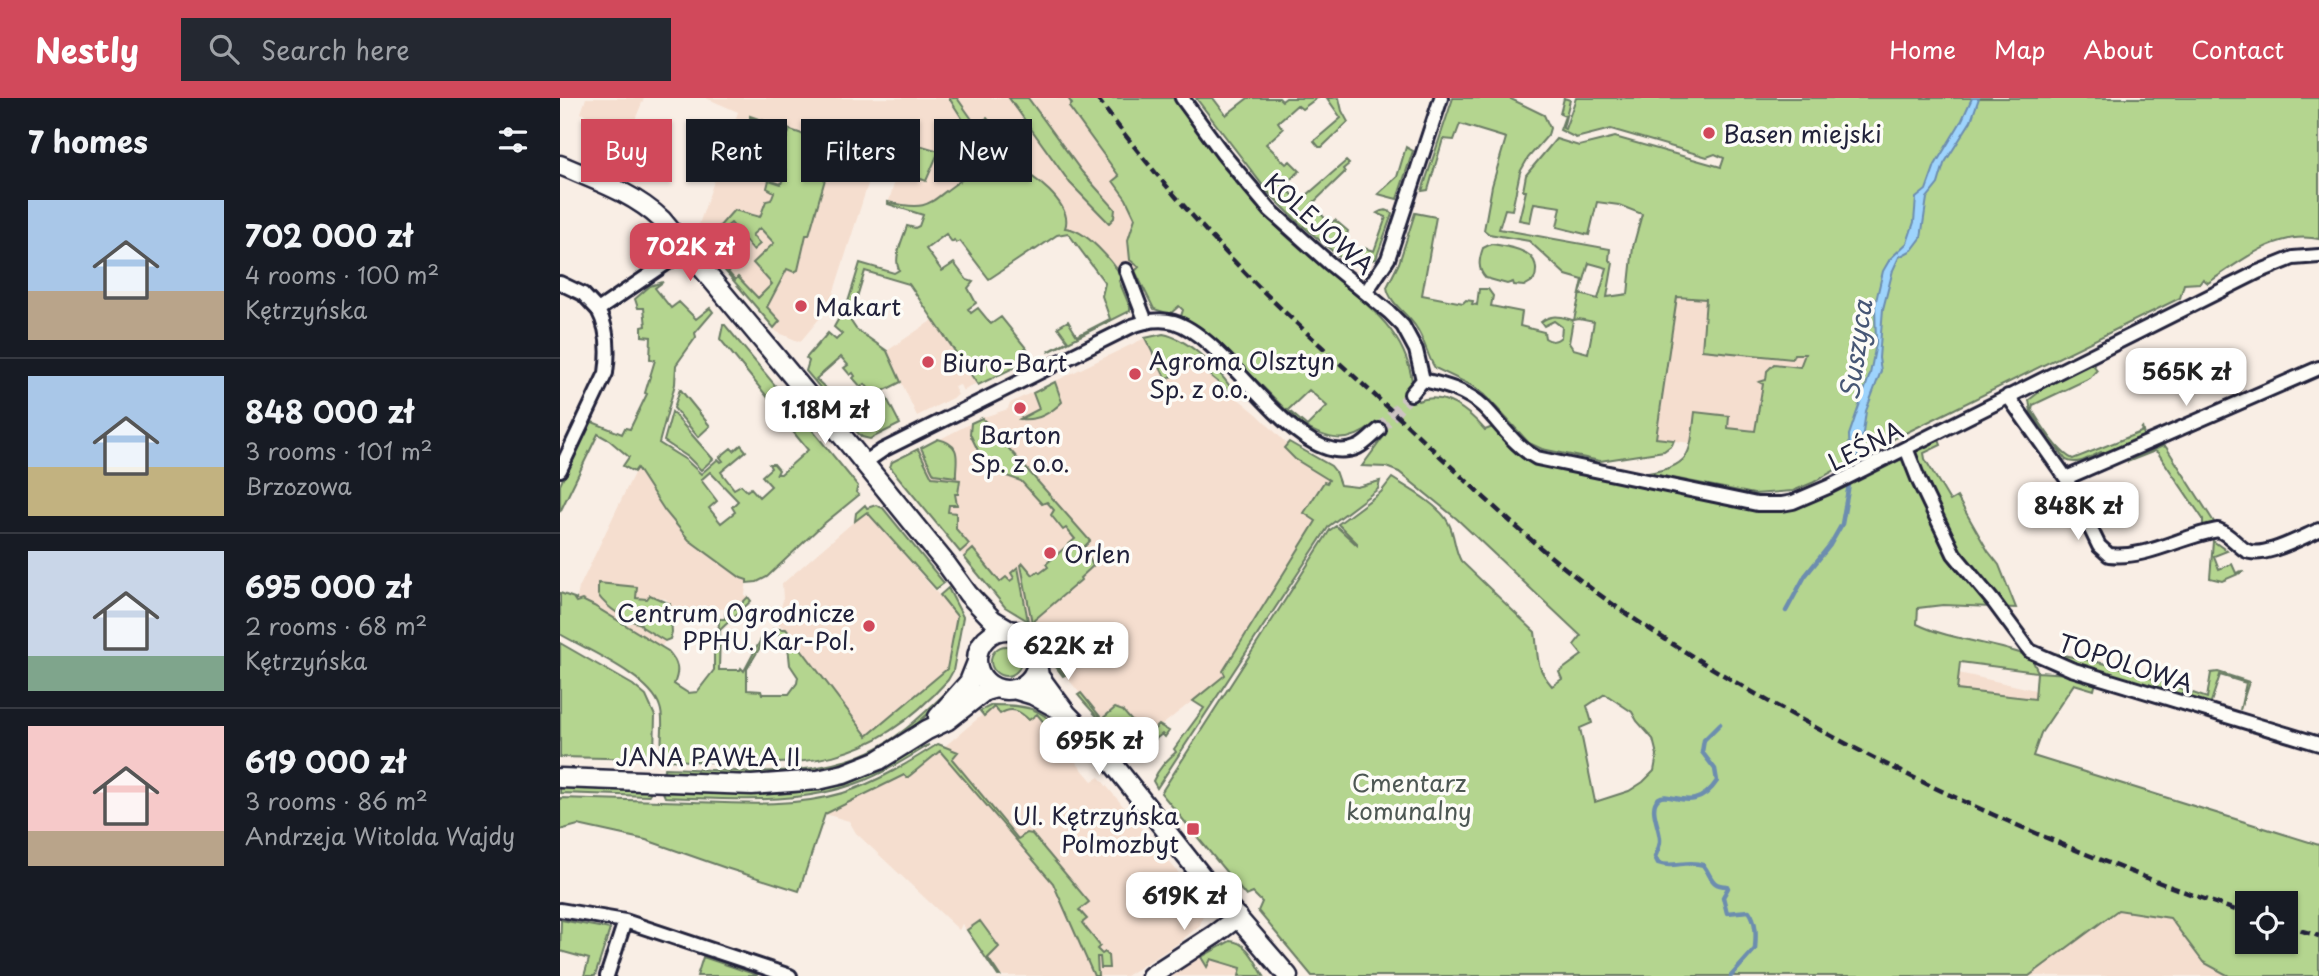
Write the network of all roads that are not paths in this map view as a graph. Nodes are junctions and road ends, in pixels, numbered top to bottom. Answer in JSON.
{"nodes":[{"id":1,"x":1182,"y":98,"type":"edge"},
{"id":2,"x":1441,"y":98,"type":"edge"},
{"id":3,"x":560,"y":165,"type":"edge"},
{"id":4,"x":687,"y":249,"type":"junction"},
{"id":5,"x":2319,"y":256,"type":"edge"},
{"id":6,"x":1126,"y":270,"type":"dead end"},
{"id":7,"x":560,"y":283,"type":"edge"},
{"id":8,"x":1366,"y":292,"type":"junction"},
{"id":9,"x":598,"y":310,"type":"junction"},
{"id":10,"x":1146,"y":321,"type":"junction"},
{"id":11,"x":2319,"y":368,"type":"edge"},
{"id":12,"x":1423,"y":380,"type":"junction"},
{"id":13,"x":1411,"y":394,"type":"tunnel mouth"},
{"id":14,"x":2008,"y":396,"type":"junction"},
{"id":15,"x":1379,"y":430,"type":"tunnel mouth"},
{"id":16,"x":1906,"y":448,"type":"junction"},
{"id":17,"x":864,"y":463,"type":"junction"},
{"id":18,"x":560,"y":470,"type":"edge"},
{"id":19,"x":2066,"y":478,"type":"junction"},
{"id":20,"x":2319,"y":530,"type":"edge"},
{"id":21,"x":968,"y":594,"type":"junction"},
{"id":22,"x":1010,"y":631,"type":"junction"},
{"id":23,"x":978,"y":656,"type":"junction"},
{"id":24,"x":1037,"y":663,"type":"junction"},
{"id":25,"x":1004,"y":689,"type":"junction"},
{"id":26,"x":1067,"y":714,"type":"junction"},
{"id":27,"x":927,"y":730,"type":"junction"},
{"id":28,"x":2319,"y":744,"type":"edge"},
{"id":29,"x":560,"y":778,"type":"edge"},
{"id":30,"x":560,"y":910,"type":"edge"},
{"id":31,"x":1238,"y":917,"type":"junction"},
{"id":32,"x":625,"y":921,"type":"junction"},
{"id":33,"x":607,"y":976,"type":"edge"},
{"id":34,"x":790,"y":976,"type":"edge"},
{"id":35,"x":1151,"y":976,"type":"edge"},
{"id":36,"x":1288,"y":976,"type":"edge"}],
"edges":[{"from":1,"to":8,"type":"street","name":"KOLEJOWA"},
{"from":2,"to":8,"type":"street"},
{"from":3,"to":4,"type":"main road"},
{"from":4,"to":9,"type":"street"},
{"from":4,"to":17,"type":"main road"},
{"from":5,"to":14,"type":"street","name":"LEŚNA"},
{"from":6,"to":10,"type":"street"},
{"from":7,"to":9,"type":"street"},
{"from":8,"to":12,"type":"street","name":"KOLEJOWA"},
{"from":9,"to":18,"type":"street"},
{"from":10,"to":15,"type":"street"},
{"from":10,"to":17,"type":"street"},
{"from":11,"to":19,"type":"street"},
{"from":12,"to":13,"type":"street"},
{"from":12,"to":16,"type":"street","name":"LEŚNA"},
{"from":14,"to":16,"type":"street","name":"LEŚNA"},
{"from":14,"to":19,"type":"street"},
{"from":16,"to":28,"type":"street","name":"TOPOLOWA"},
{"from":17,"to":21,"type":"main road"},
{"from":19,"to":20,"type":"street"},
{"from":21,"to":22,"type":"main road"},
{"from":21,"to":23,"type":"main road"},
{"from":22,"to":23,"type":"main road"},
{"from":22,"to":24,"type":"main road"},
{"from":23,"to":25,"type":"main road"},
{"from":23,"to":27,"type":"main road","name":"JANA PAWŁA II"},
{"from":24,"to":25,"type":"main road"},
{"from":24,"to":26,"type":"main road"},
{"from":25,"to":26,"type":"main road"},
{"from":25,"to":27,"type":"main road","name":"JANA PAWŁA II"},
{"from":26,"to":31,"type":"main road"},
{"from":27,"to":29,"type":"main road","name":"JANA PAWŁA II"},
{"from":30,"to":32,"type":"street"},
{"from":31,"to":35,"type":"main road"},
{"from":31,"to":36,"type":"main road"},
{"from":32,"to":33,"type":"street"},
{"from":32,"to":34,"type":"street"}]}
